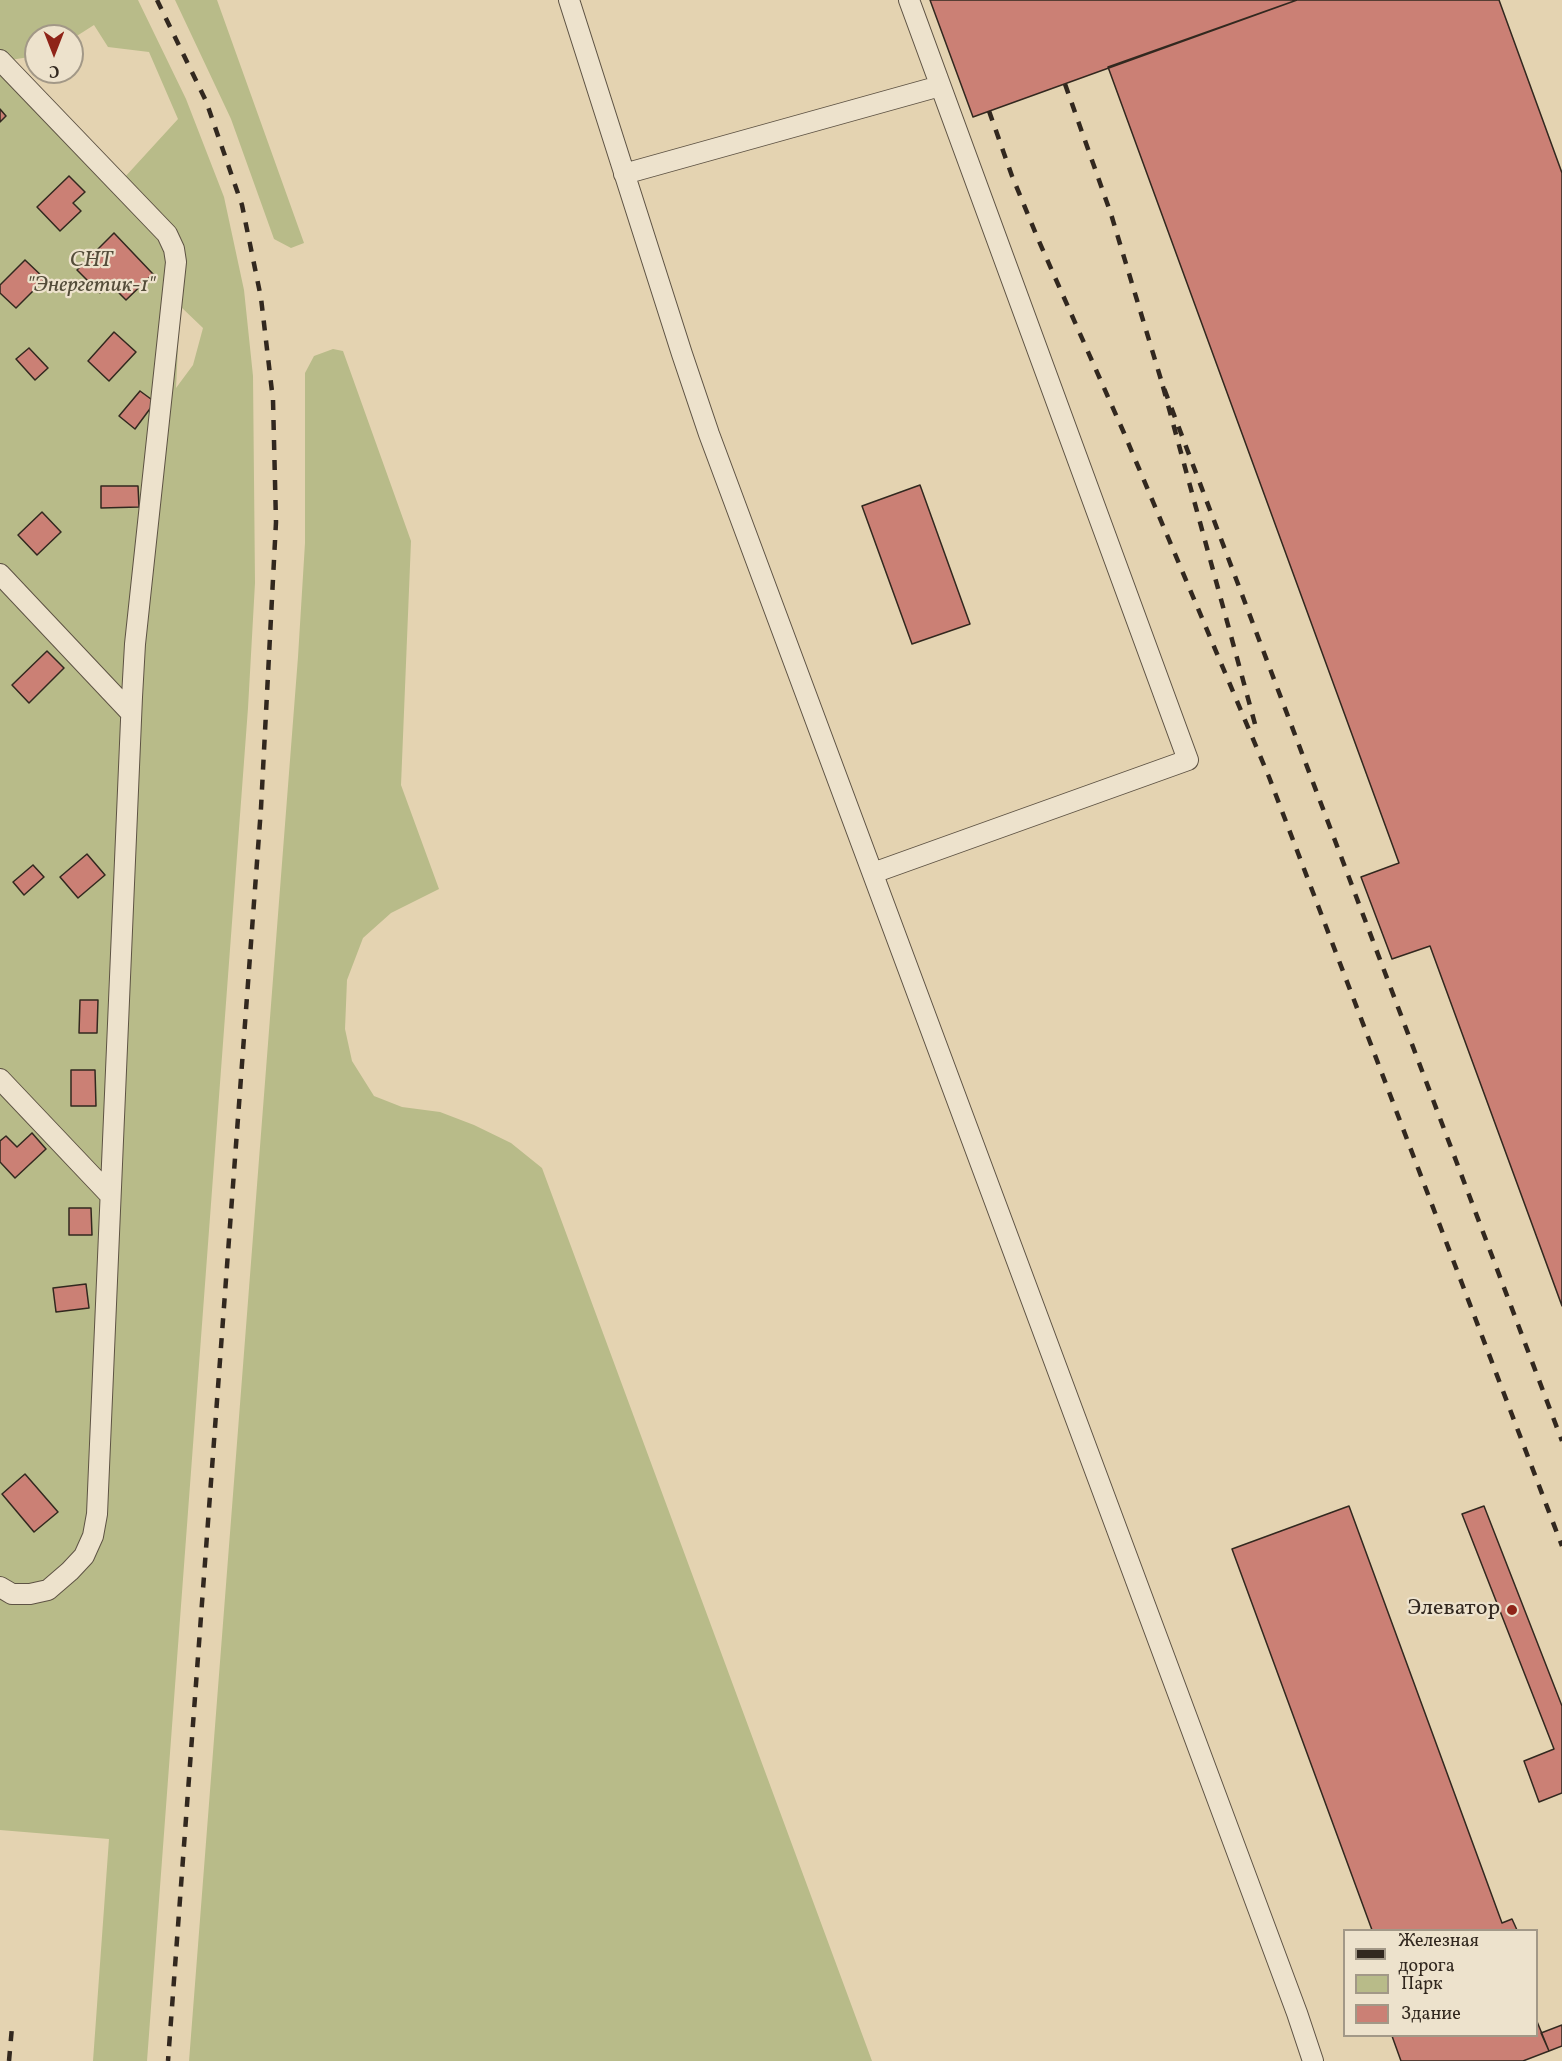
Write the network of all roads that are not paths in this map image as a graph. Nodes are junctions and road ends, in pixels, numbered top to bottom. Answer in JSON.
{"nodes":[{"id":1,"x":569,"y":0,"type":"edge"},
{"id":2,"x":909,"y":0,"type":"edge"},
{"id":3,"x":0,"y":60,"type":"edge"},
{"id":4,"x":940,"y":86,"type":"junction"},
{"id":5,"x":624,"y":174,"type":"junction"},
{"id":6,"x":0,"y":574,"type":"edge"},
{"id":7,"x":131,"y":712,"type":"junction"},
{"id":8,"x":873,"y":873,"type":"junction"},
{"id":9,"x":0,"y":1079,"type":"edge"},
{"id":10,"x":110,"y":1195,"type":"junction"},
{"id":11,"x":0,"y":1587,"type":"edge"},
{"id":12,"x":1313,"y":2061,"type":"edge"}],
"edges":[{"from":1,"to":5,"type":"lane"},
{"from":2,"to":4,"type":"lane"},
{"from":3,"to":7,"type":"lane"},
{"from":4,"to":5,"type":"lane"},
{"from":4,"to":8,"type":"lane"},
{"from":5,"to":8,"type":"lane"},
{"from":6,"to":7,"type":"lane"},
{"from":7,"to":10,"type":"lane"},
{"from":8,"to":12,"type":"lane"},
{"from":9,"to":10,"type":"lane"},
{"from":10,"to":11,"type":"lane"}]}
